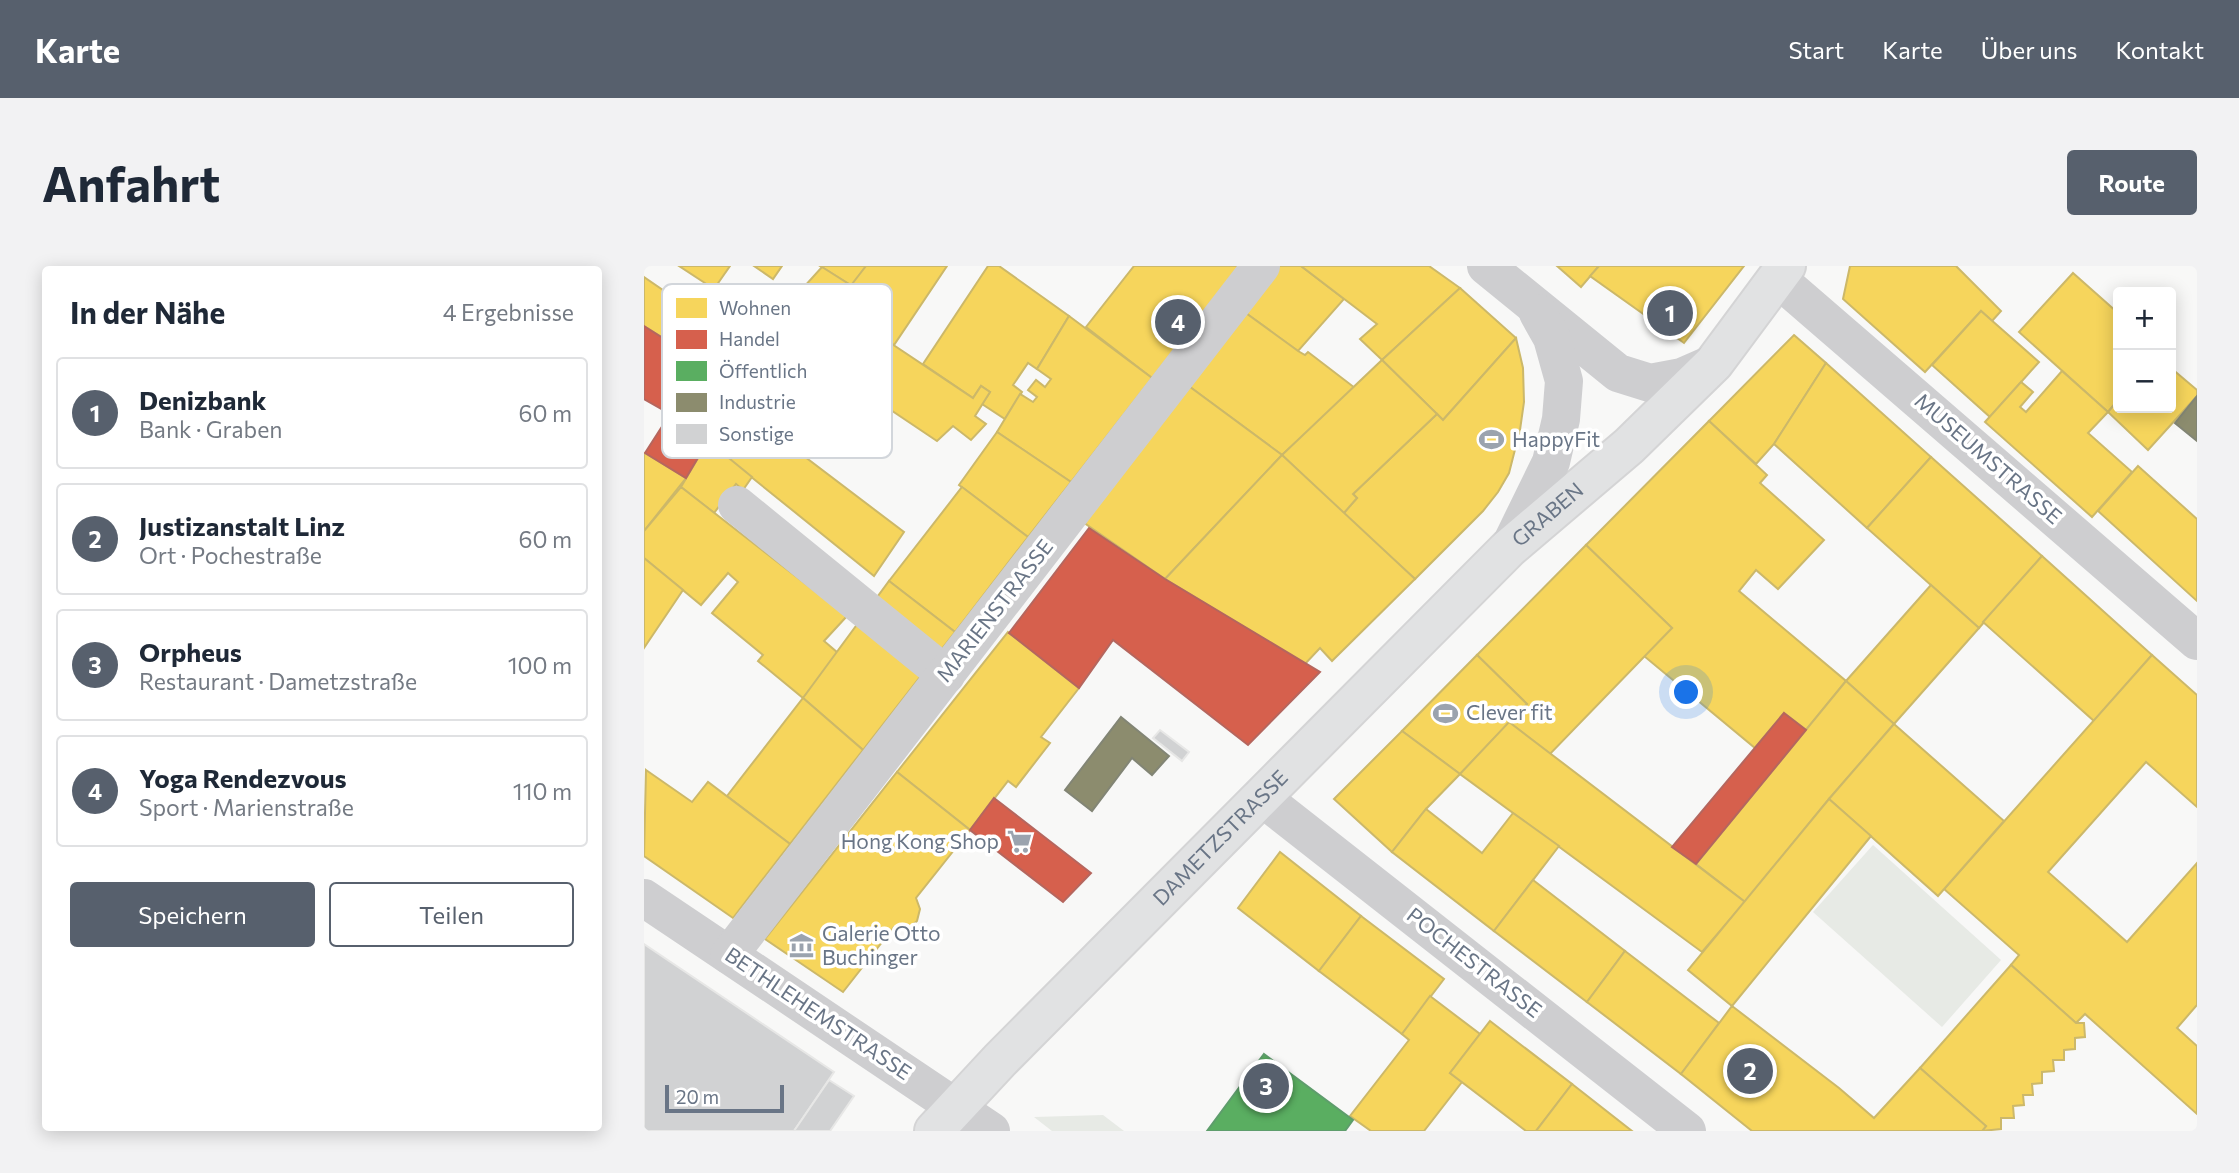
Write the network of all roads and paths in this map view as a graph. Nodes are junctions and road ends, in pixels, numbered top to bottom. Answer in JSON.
{"nodes":[{"id":1,"x":1261,"y":266,"type":"edge"},
{"id":2,"x":1486,"y":266,"type":"edge"},
{"id":3,"x":1781,"y":272,"type":"edge"},
{"id":4,"x":1536,"y":308,"type":"junction"},
{"id":5,"x":1714,"y":363,"type":"junction"},
{"id":6,"x":737,"y":505,"type":"dead end"},
{"id":7,"x":1509,"y":548,"type":"junction"},
{"id":8,"x":2197,"y":641,"type":"edge"},
{"id":9,"x":946,"y":674,"type":"junction"},
{"id":10,"x":1261,"y":797,"type":"junction"},
{"id":11,"x":644,"y":898,"type":"edge"},
{"id":12,"x":716,"y":946,"type":"junction"},
{"id":13,"x":945,"y":1119,"type":"edge"},
{"id":14,"x":991,"y":1131,"type":"edge"},
{"id":15,"x":1687,"y":1131,"type":"edge"}],
"edges":[{"from":1,"to":9,"type":"street","name":"MARIENSTRASSE"},
{"from":2,"to":4,"type":"street","name":"GRABEN"},
{"from":3,"to":5,"type":"main road","name":"GRABEN"},
{"from":3,"to":8,"type":"street","name":"MUSEUMSTRASSE"},
{"from":4,"to":5,"type":"street","name":"GRABEN"},
{"from":4,"to":7,"type":"street","name":"GRABEN"},
{"from":5,"to":7,"type":"main road","name":"GRABEN"},
{"from":6,"to":9,"type":"street"},
{"from":7,"to":10,"type":"main road","name":"DAMETZSTRASSE"},
{"from":9,"to":12,"type":"street","name":"MARIENSTRASSE"},
{"from":10,"to":13,"type":"main road","name":"DAMETZSTRASSE"},
{"from":10,"to":15,"type":"street","name":"POCHESTRASSE"},
{"from":11,"to":12,"type":"street","name":"BETHLEHEMSTRASSE"},
{"from":12,"to":13,"type":"street","name":"BETHLEHEMSTRASSE"},
{"from":13,"to":14,"type":"street","name":"BETHLEHEMSTRASSE"}]}
